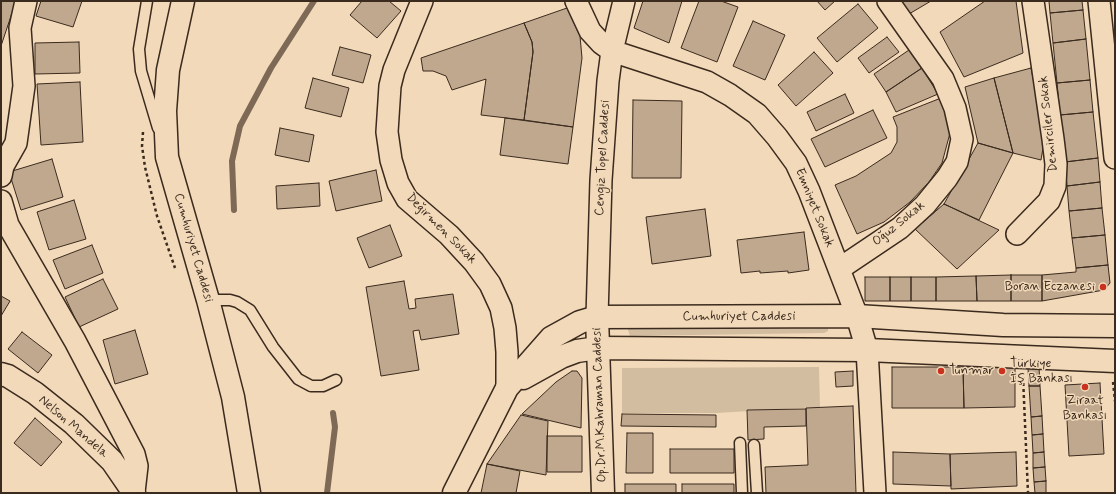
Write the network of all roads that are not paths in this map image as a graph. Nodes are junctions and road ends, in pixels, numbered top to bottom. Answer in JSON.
{"nodes":[{"id":1,"x":26,"y":1,"type":"edge"},
{"id":2,"x":147,"y":1,"type":"edge"},
{"id":3,"x":183,"y":1,"type":"edge"},
{"id":4,"x":422,"y":1,"type":"edge"},
{"id":5,"x":576,"y":1,"type":"edge"},
{"id":6,"x":624,"y":1,"type":"edge"},
{"id":7,"x":888,"y":1,"type":"edge"},
{"id":8,"x":1033,"y":1,"type":"edge"},
{"id":9,"x":1105,"y":12,"type":"edge"},
{"id":10,"x":612,"y":51,"type":"junction"},
{"id":11,"x":167,"y":157,"type":"junction"},
{"id":12,"x":1115,"y":158,"type":"edge"},
{"id":13,"x":1,"y":176,"type":"edge"},
{"id":14,"x":1,"y":201,"type":"edge"},
{"id":15,"x":1017,"y":234,"type":"dead end"},
{"id":16,"x":839,"y":270,"type":"junction"},
{"id":17,"x":208,"y":300,"type":"junction"},
{"id":18,"x":857,"y":316,"type":"junction"},
{"id":19,"x":597,"y":317,"type":"junction"},
{"id":20,"x":1115,"y":326,"type":"edge"},
{"id":21,"x":598,"y":348,"type":"junction"},
{"id":22,"x":867,"y":350,"type":"junction"},
{"id":23,"x":1115,"y":361,"type":"edge"},
{"id":24,"x":1,"y":374,"type":"edge"},
{"id":25,"x":336,"y":380,"type":"dead end"},
{"id":26,"x":506,"y":388,"type":"junction"},
{"id":27,"x":740,"y":443,"type":"dead end"},
{"id":28,"x":754,"y":445,"type":"dead end"},
{"id":29,"x":134,"y":492,"type":"edge"},
{"id":30,"x":249,"y":493,"type":"edge"},
{"id":31,"x":454,"y":493,"type":"edge"},
{"id":32,"x":603,"y":493,"type":"edge"},
{"id":33,"x":742,"y":493,"type":"edge"},
{"id":34,"x":757,"y":493,"type":"edge"},
{"id":35,"x":875,"y":493,"type":"edge"}],
"edges":[{"from":1,"to":13,"type":"street"},
{"from":2,"to":11,"type":"lane"},
{"from":3,"to":11,"type":"main road","name":"Cumhuriyet Caddesi"},
{"from":4,"to":26,"type":"street","name":"Değirmen Sokak"},
{"from":5,"to":10,"type":"street"},
{"from":6,"to":10,"type":"street","name":"Cengiz Topel Caddesi"},
{"from":7,"to":16,"type":"street","name":"Oğuz Sokak"},
{"from":8,"to":15,"type":"street","name":"Demirciler Sokak"},
{"from":9,"to":12,"type":"street"},
{"from":10,"to":16,"type":"street","name":"Emniyet Sokak"},
{"from":10,"to":19,"type":"street","name":"Cengiz Topel Caddesi"},
{"from":11,"to":17,"type":"main road","name":"Cumhuriyet Caddesi"},
{"from":14,"to":29,"type":"street"},
{"from":16,"to":18,"type":"street","name":"Emniyet Sokak"},
{"from":17,"to":25,"type":"lane"},
{"from":17,"to":30,"type":"main road","name":"Cumhuriyet Caddesi"},
{"from":18,"to":19,"type":"main road","name":"Cumhuriyet Caddesi"},
{"from":18,"to":20,"type":"main road","name":"Cumhuriyet Caddesi"},
{"from":18,"to":22,"type":"street","name":"Emniyet Sokak"},
{"from":19,"to":21,"type":"main road","name":"Op.Dr.M.Kahraman Caddesi"},
{"from":19,"to":26,"type":"main road","name":"Cumhuriyet Caddesi"},
{"from":21,"to":22,"type":"main road"},
{"from":21,"to":26,"type":"main road"},
{"from":21,"to":32,"type":"main road","name":"Op.Dr.M.Kahraman Caddesi"},
{"from":22,"to":23,"type":"main road"},
{"from":22,"to":35,"type":"street","name":"Emniyet Sokak"},
{"from":24,"to":29,"type":"main road","name":"Nelson Mandela"},
{"from":26,"to":31,"type":"main road","name":"Cumhuriyet Caddesi"},
{"from":27,"to":33,"type":"lane"},
{"from":28,"to":34,"type":"lane"}]}
